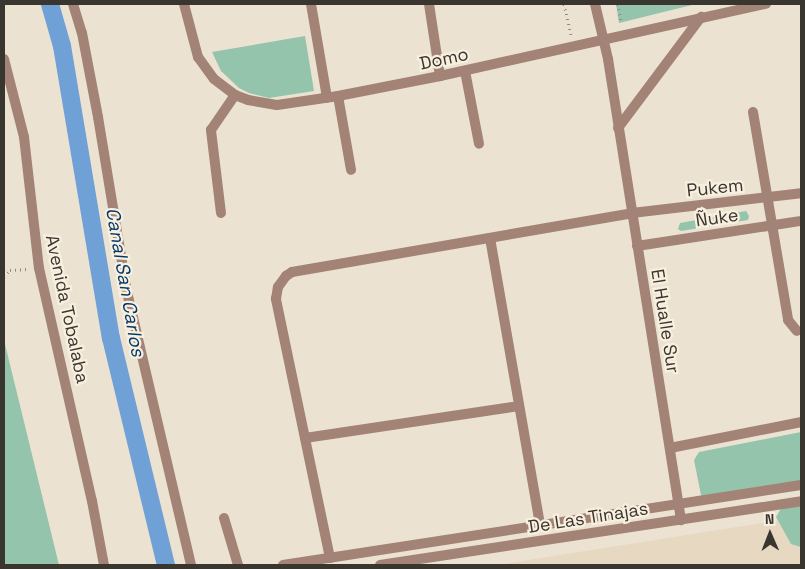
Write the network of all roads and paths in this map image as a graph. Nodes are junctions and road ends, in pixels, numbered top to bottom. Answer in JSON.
{"nodes":[{"id":1,"x":73,"y":4,"type":"edge"},
{"id":2,"x":184,"y":4,"type":"edge"},
{"id":3,"x":311,"y":4,"type":"edge"},
{"id":4,"x":429,"y":4,"type":"edge"},
{"id":5,"x":564,"y":4,"type":"edge"},
{"id":6,"x":595,"y":4,"type":"edge"},
{"id":7,"x":618,"y":4,"type":"edge"},
{"id":8,"x":766,"y":4,"type":"edge"},
{"id":9,"x":750,"y":5,"type":"edge"},
{"id":10,"x":701,"y":17,"type":"junction"},
{"id":11,"x":622,"y":36,"type":"junction"},
{"id":12,"x":604,"y":41,"type":"junction"},
{"id":13,"x":574,"y":47,"type":"junction"},
{"id":14,"x":4,"y":59,"type":"edge"},
{"id":15,"x":465,"y":71,"type":"junction"},
{"id":16,"x":440,"y":76,"type":"junction"},
{"id":17,"x":235,"y":95,"type":"junction"},
{"id":18,"x":338,"y":96,"type":"junction"},
{"id":19,"x":327,"y":98,"type":"junction"},
{"id":20,"x":753,"y":112,"type":"dead end"},
{"id":21,"x":618,"y":128,"type":"junction"},
{"id":22,"x":479,"y":144,"type":"dead end"},
{"id":23,"x":351,"y":170,"type":"dead end"},
{"id":24,"x":801,"y":193,"type":"edge"},
{"id":25,"x":766,"y":199,"type":"junction"},
{"id":26,"x":221,"y":213,"type":"dead end"},
{"id":27,"x":632,"y":213,"type":"junction"},
{"id":28,"x":801,"y":220,"type":"edge"},
{"id":29,"x":771,"y":226,"type":"junction"},
{"id":30,"x":490,"y":238,"type":"junction"},
{"id":31,"x":637,"y":246,"type":"junction"},
{"id":32,"x":39,"y":268,"type":"junction"},
{"id":33,"x":4,"y":276,"type":"edge"},
{"id":34,"x":797,"y":331,"type":"dead end"},
{"id":35,"x":519,"y":406,"type":"junction"},
{"id":36,"x":801,"y":422,"type":"edge"},
{"id":37,"x":305,"y":438,"type":"junction"},
{"id":38,"x":670,"y":448,"type":"junction"},
{"id":39,"x":801,"y":485,"type":"edge"},
{"id":40,"x":801,"y":502,"type":"edge"},
{"id":41,"x":678,"y":504,"type":"junction"},
{"id":42,"x":224,"y":518,"type":"dead end"},
{"id":43,"x":680,"y":520,"type":"junction"},
{"id":44,"x":540,"y":525,"type":"junction"},
{"id":45,"x":330,"y":558,"type":"junction"},
{"id":46,"x":104,"y":565,"type":"edge"},
{"id":47,"x":191,"y":565,"type":"edge"},
{"id":48,"x":238,"y":565,"type":"edge"},
{"id":49,"x":283,"y":565,"type":"edge"},
{"id":50,"x":380,"y":565,"type":"edge"}],
"edges":[{"from":1,"to":47,"type":"street"},
{"from":2,"to":17,"type":"street","name":"Domo"},
{"from":3,"to":19,"type":"street"},
{"from":4,"to":16,"type":"street"},
{"from":5,"to":13,"type":"path"},
{"from":6,"to":12,"type":"street","name":"El Hualle Sur"},
{"from":7,"to":11,"type":"path"},
{"from":8,"to":9,"type":"street","name":"Domo"},
{"from":9,"to":10,"type":"street","name":"Domo"},
{"from":10,"to":11,"type":"street","name":"Domo"},
{"from":10,"to":21,"type":"street"},
{"from":11,"to":12,"type":"street","name":"Domo"},
{"from":12,"to":13,"type":"street","name":"Domo"},
{"from":12,"to":21,"type":"street","name":"El Hualle Sur"},
{"from":13,"to":15,"type":"street","name":"Domo"},
{"from":14,"to":32,"type":"street","name":"Avenida Tobalaba"},
{"from":15,"to":16,"type":"street","name":"Domo"},
{"from":15,"to":22,"type":"street"},
{"from":16,"to":18,"type":"street","name":"Domo"},
{"from":17,"to":19,"type":"street","name":"Domo"},
{"from":17,"to":26,"type":"street"},
{"from":18,"to":19,"type":"street","name":"Domo"},
{"from":18,"to":23,"type":"street"},
{"from":20,"to":25,"type":"street"},
{"from":21,"to":27,"type":"street","name":"El Hualle Sur"},
{"from":24,"to":25,"type":"street","name":"Pukem"},
{"from":25,"to":27,"type":"street","name":"Pukem"},
{"from":25,"to":29,"type":"street"},
{"from":27,"to":30,"type":"street","name":"Pukem"},
{"from":27,"to":31,"type":"street","name":"El Hualle Sur"},
{"from":28,"to":29,"type":"street","name":"Ñuke"},
{"from":29,"to":31,"type":"street","name":"Ñuke"},
{"from":29,"to":34,"type":"street"},
{"from":30,"to":35,"type":"street"},
{"from":30,"to":37,"type":"street","name":"Pukem"},
{"from":31,"to":38,"type":"street","name":"El Hualle Sur"},
{"from":32,"to":33,"type":"path"},
{"from":32,"to":46,"type":"street","name":"Avenida Tobalaba"},
{"from":35,"to":37,"type":"street"},
{"from":35,"to":44,"type":"street"},
{"from":36,"to":38,"type":"street"},
{"from":37,"to":45,"type":"street"},
{"from":38,"to":41,"type":"street","name":"El Hualle Sur"},
{"from":39,"to":41,"type":"street"},
{"from":40,"to":43,"type":"street","name":"De Las Tinajas"},
{"from":41,"to":43,"type":"street","name":"El Hualle Sur"},
{"from":41,"to":44,"type":"street"},
{"from":42,"to":48,"type":"street"},
{"from":43,"to":50,"type":"street","name":"De Las Tinajas"},
{"from":44,"to":45,"type":"street"},
{"from":45,"to":49,"type":"street"}]}
